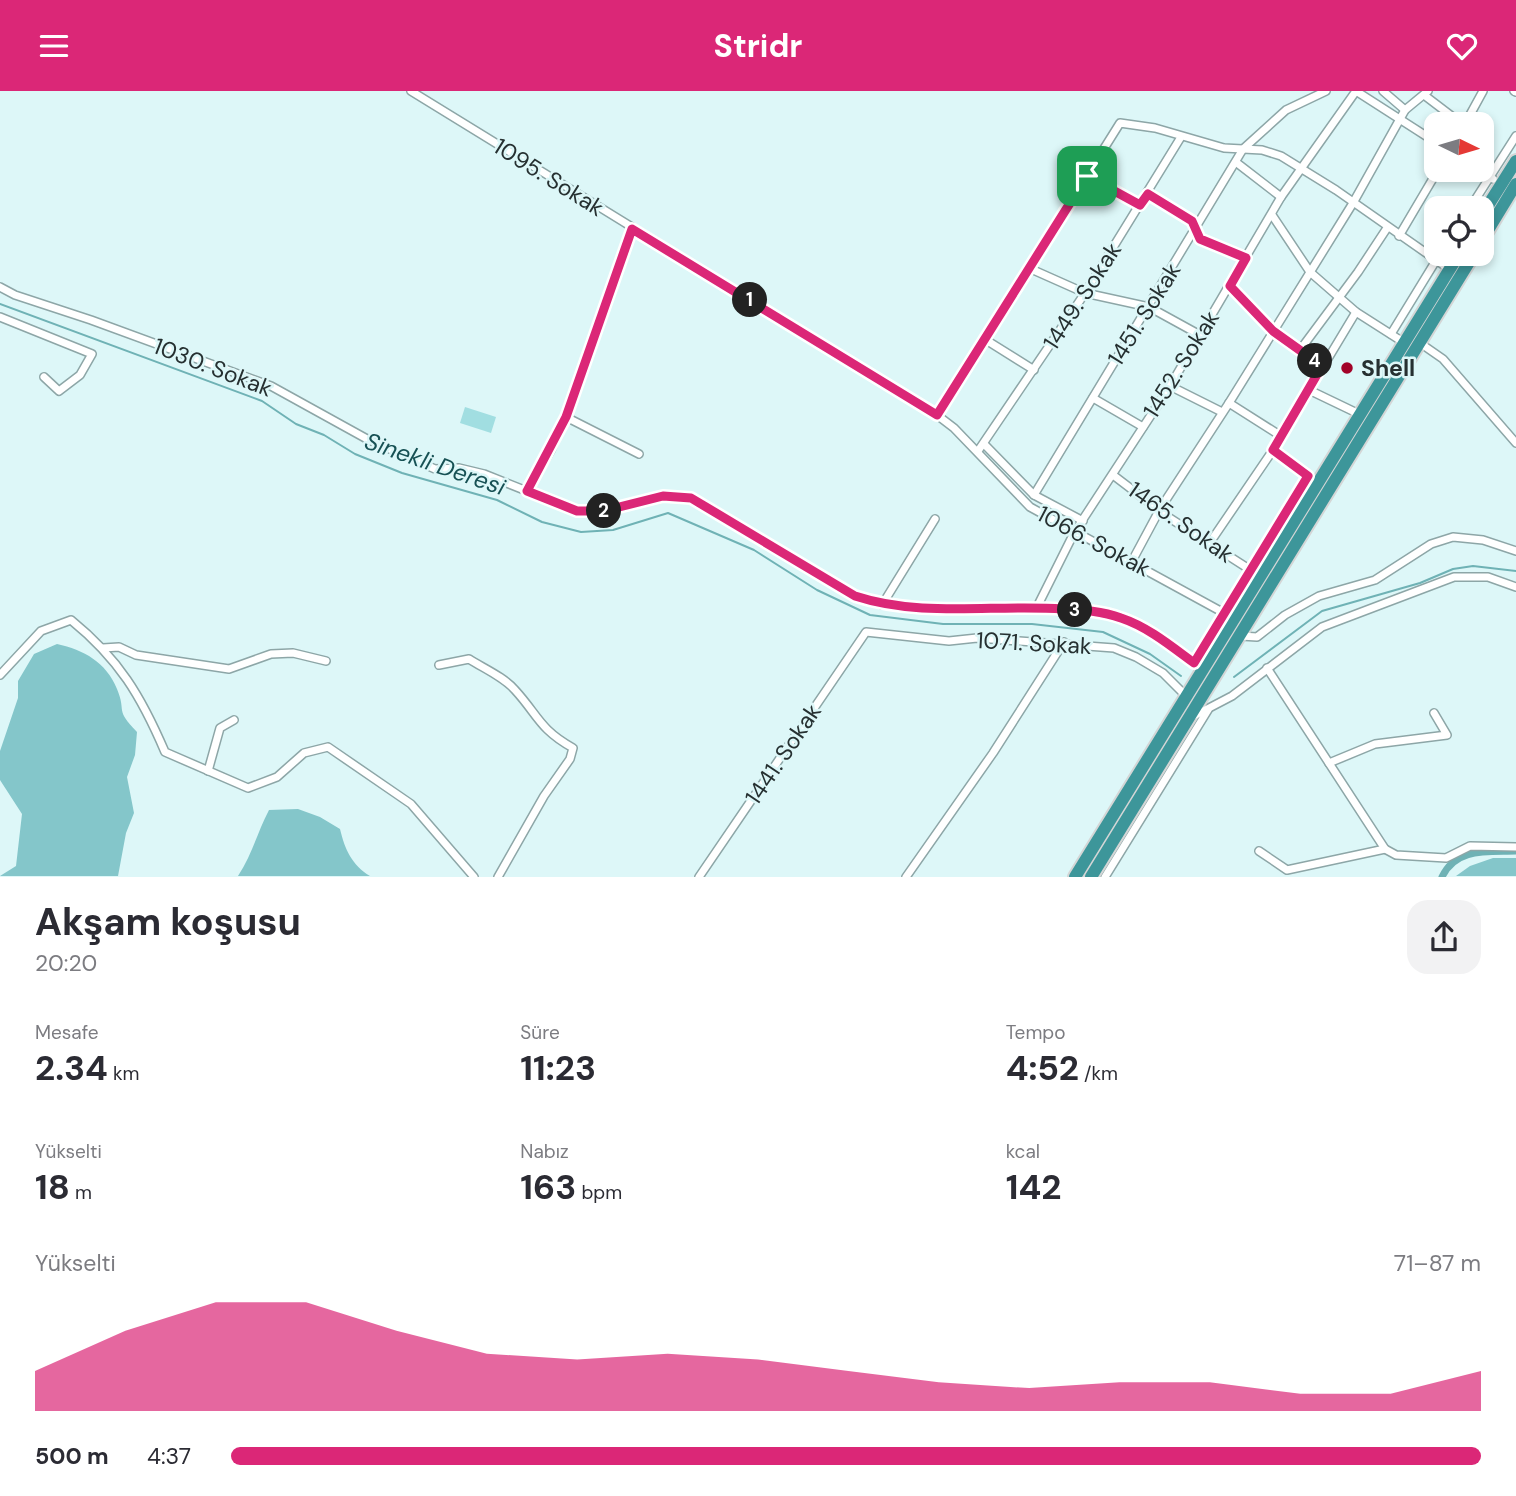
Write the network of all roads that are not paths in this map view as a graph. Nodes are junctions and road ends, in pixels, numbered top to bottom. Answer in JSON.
{"nodes":[{"id":1,"x":411,"y":91,"type":"edge"},
{"id":2,"x":1326,"y":91,"type":"edge"},
{"id":3,"x":1356,"y":91,"type":"edge"},
{"id":4,"x":1384,"y":91,"type":"edge"},
{"id":5,"x":1483,"y":91,"type":"edge"},
{"id":6,"x":1426,"y":93,"type":"edge"},
{"id":7,"x":1405,"y":110,"type":"junction"},
{"id":8,"x":1449,"y":112,"type":"edge"},
{"id":9,"x":1471,"y":112,"type":"edge"},
{"id":10,"x":1399,"y":121,"type":"junction"},
{"id":11,"x":1424,"y":135,"type":"edge"},
{"id":12,"x":1516,"y":136,"type":"edge"},
{"id":13,"x":1181,"y":137,"type":"junction"},
{"id":14,"x":1243,"y":149,"type":"junction"},
{"id":15,"x":1516,"y":161,"type":"edge"},
{"id":16,"x":1237,"y":163,"type":"junction"},
{"id":17,"x":1301,"y":167,"type":"junction"},
{"id":18,"x":1087,"y":176,"type":"junction"},
{"id":19,"x":1496,"y":181,"type":"junction"},
{"id":20,"x":1431,"y":182,"type":"edge"},
{"id":21,"x":1516,"y":184,"type":"edge"},
{"id":22,"x":1148,"y":194,"type":"junction"},
{"id":23,"x":1482,"y":196,"type":"edge"},
{"id":24,"x":1490,"y":196,"type":"edge"},
{"id":25,"x":1281,"y":197,"type":"junction"},
{"id":26,"x":1353,"y":203,"type":"junction"},
{"id":27,"x":1140,"y":205,"type":"junction"},
{"id":28,"x":1272,"y":215,"type":"junction"},
{"id":29,"x":1494,"y":220,"type":"edge"},
{"id":30,"x":1387,"y":228,"type":"junction"},
{"id":31,"x":632,"y":229,"type":"junction"},
{"id":32,"x":1196,"y":230,"type":"junction"},
{"id":33,"x":1399,"y":236,"type":"junction"},
{"id":34,"x":1424,"y":249,"type":"edge"},
{"id":35,"x":1246,"y":258,"type":"junction"},
{"id":36,"x":1433,"y":266,"type":"edge"},
{"id":37,"x":1446,"y":266,"type":"edge"},
{"id":38,"x":1451,"y":266,"type":"edge"},
{"id":39,"x":1467,"y":266,"type":"edge"},
{"id":40,"x":1031,"y":269,"type":"junction"},
{"id":41,"x":1449,"y":269,"type":"junction"},
{"id":42,"x":1310,"y":272,"type":"junction"},
{"id":43,"x":1230,"y":286,"type":"junction"},
{"id":44,"x":0,"y":287,"type":"edge"},
{"id":45,"x":1084,"y":293,"type":"junction"},
{"id":46,"x":1339,"y":299,"type":"junction"},
{"id":47,"x":1149,"y":307,"type":"junction"},
{"id":48,"x":1356,"y":312,"type":"junction"},
{"id":49,"x":0,"y":317,"type":"edge"},
{"id":50,"x":1273,"y":331,"type":"junction"},
{"id":51,"x":1391,"y":334,"type":"junction"},
{"id":52,"x":1200,"y":335,"type":"junction"},
{"id":53,"x":986,"y":339,"type":"junction"},
{"id":54,"x":1403,"y":342,"type":"junction"},
{"id":55,"x":1420,"y":343,"type":"junction"},
{"id":56,"x":1300,"y":350,"type":"junction"},
{"id":57,"x":1322,"y":366,"type":"junction"},
{"id":58,"x":1034,"y":370,"type":"junction"},
{"id":59,"x":44,"y":377,"type":"dead end"},
{"id":60,"x":1170,"y":386,"type":"junction"},
{"id":61,"x":1309,"y":390,"type":"junction"},
{"id":62,"x":1093,"y":398,"type":"junction"},
{"id":63,"x":1229,"y":403,"type":"junction"},
{"id":64,"x":1222,"y":412,"type":"junction"},
{"id":65,"x":1359,"y":414,"type":"junction"},
{"id":66,"x":937,"y":415,"type":"junction"},
{"id":67,"x":566,"y":417,"type":"junction"},
{"id":68,"x":1143,"y":427,"type":"junction"},
{"id":69,"x":1281,"y":436,"type":"junction"},
{"id":70,"x":1516,"y":443,"type":"edge"},
{"id":71,"x":984,"y":444,"type":"junction"},
{"id":72,"x":1273,"y":450,"type":"junction"},
{"id":73,"x":978,"y":451,"type":"junction"},
{"id":74,"x":639,"y":454,"type":"dead end"},
{"id":75,"x":1113,"y":475,"type":"junction"},
{"id":76,"x":1312,"y":479,"type":"junction"},
{"id":77,"x":527,"y":491,"type":"junction"},
{"id":78,"x":1034,"y":495,"type":"junction"},
{"id":79,"x":1160,"y":509,"type":"junction"},
{"id":80,"x":935,"y":519,"type":"dead end"},
{"id":81,"x":1083,"y":521,"type":"junction"},
{"id":82,"x":1074,"y":533,"type":"junction"},
{"id":83,"x":1209,"y":544,"type":"junction"},
{"id":84,"x":1516,"y":551,"type":"edge"},
{"id":85,"x":1131,"y":563,"type":"junction"},
{"id":86,"x":1249,"y":569,"type":"junction"},
{"id":87,"x":1516,"y":587,"type":"edge"},
{"id":88,"x":882,"y":605,"type":"junction"},
{"id":89,"x":1037,"y":607,"type":"junction"},
{"id":90,"x":1230,"y":615,"type":"junction"},
{"id":91,"x":866,"y":632,"type":"joint"},
{"id":92,"x":1241,"y":636,"type":"junction"},
{"id":93,"x":1064,"y":642,"type":"junction"},
{"id":94,"x":103,"y":648,"type":"junction"},
{"id":95,"x":326,"y":661,"type":"dead end"},
{"id":96,"x":439,"y":665,"type":"dead end"},
{"id":97,"x":1198,"y":667,"type":"junction"},
{"id":98,"x":1267,"y":668,"type":"junction"},
{"id":99,"x":0,"y":675,"type":"edge"},
{"id":100,"x":1187,"y":697,"type":"junction"},
{"id":101,"x":1208,"y":709,"type":"junction"},
{"id":102,"x":1434,"y":713,"type":"dead end"},
{"id":103,"x":1190,"y":718,"type":"junction"},
{"id":104,"x":234,"y":720,"type":"dead end"},
{"id":105,"x":1329,"y":763,"type":"junction"},
{"id":106,"x":208,"y":771,"type":"junction"},
{"id":107,"x":1120,"y":842,"type":"junction"},
{"id":108,"x":1516,"y":847,"type":"edge"},
{"id":109,"x":1385,"y":849,"type":"junction"},
{"id":110,"x":1259,"y":851,"type":"dead end"},
{"id":111,"x":474,"y":877,"type":"edge"},
{"id":112,"x":498,"y":877,"type":"edge"},
{"id":113,"x":699,"y":877,"type":"edge"},
{"id":114,"x":906,"y":877,"type":"edge"},
{"id":115,"x":1076,"y":877,"type":"edge"},
{"id":116,"x":1091,"y":877,"type":"edge"},
{"id":117,"x":1105,"y":877,"type":"edge"}],
"edges":[{"from":1,"to":31,"type":"street","name":"1095. Sokak"},
{"from":2,"to":14,"type":"street","name":"1451. Sokak"},
{"from":3,"to":10,"type":"street"},
{"from":3,"to":17,"type":"street","name":"1452. Sokak"},
{"from":4,"to":7,"type":"street"},
{"from":5,"to":9,"type":"street"},
{"from":6,"to":7,"type":"street"},
{"from":6,"to":8,"type":"street"},
{"from":7,"to":10,"type":"street"},
{"from":10,"to":11,"type":"street"},
{"from":10,"to":26,"type":"street"},
{"from":12,"to":19,"type":"street"},
{"from":13,"to":14,"type":"street"},
{"from":13,"to":18,"type":"street"},
{"from":13,"to":22,"type":"street","name":"1449. Sokak"},
{"from":14,"to":16,"type":"street","name":"1451. Sokak"},
{"from":14,"to":17,"type":"street"},
{"from":15,"to":19,"type":"highway"},
{"from":16,"to":25,"type":"street"},
{"from":16,"to":32,"type":"street","name":"1451. Sokak"},
{"from":17,"to":25,"type":"street","name":"1452. Sokak"},
{"from":17,"to":26,"type":"street"},
{"from":18,"to":27,"type":"street"},
{"from":18,"to":40,"type":"street"},
{"from":19,"to":23,"type":"street"},
{"from":19,"to":24,"type":"highway"},
{"from":20,"to":33,"type":"street"},
{"from":21,"to":29,"type":"highway"},
{"from":22,"to":27,"type":"street","name":"1449. Sokak"},
{"from":22,"to":32,"type":"street"},
{"from":25,"to":28,"type":"street","name":"1452. Sokak"},
{"from":26,"to":30,"type":"street"},
{"from":26,"to":42,"type":"street"},
{"from":27,"to":45,"type":"street","name":"1449. Sokak"},
{"from":28,"to":35,"type":"street","name":"1452. Sokak"},
{"from":28,"to":42,"type":"street"},
{"from":30,"to":33,"type":"street"},
{"from":30,"to":46,"type":"street"},
{"from":31,"to":66,"type":"street","name":"1095. Sokak"},
{"from":31,"to":67,"type":"street"},
{"from":32,"to":35,"type":"street"},
{"from":32,"to":47,"type":"street","name":"1451. Sokak"},
{"from":33,"to":34,"type":"street"},
{"from":35,"to":43,"type":"street","name":"1452. Sokak"},
{"from":36,"to":51,"type":"street"},
{"from":37,"to":41,"type":"street"},
{"from":38,"to":41,"type":"highway"},
{"from":39,"to":55,"type":"highway"},
{"from":40,"to":45,"type":"street"},
{"from":40,"to":53,"type":"street"},
{"from":41,"to":54,"type":"highway"},
{"from":42,"to":46,"type":"street"},
{"from":42,"to":50,"type":"street"},
{"from":43,"to":50,"type":"street"},
{"from":43,"to":52,"type":"street","name":"1452. Sokak"},
{"from":44,"to":77,"type":"street","name":"1030. Sokak"},
{"from":45,"to":47,"type":"street"},
{"from":45,"to":58,"type":"street","name":"1449. Sokak"},
{"from":46,"to":48,"type":"street"},
{"from":46,"to":56,"type":"street"},
{"from":47,"to":52,"type":"street"},
{"from":47,"to":62,"type":"street","name":"1451. Sokak"},
{"from":48,"to":51,"type":"street"},
{"from":48,"to":57,"type":"street"},
{"from":49,"to":59,"type":"street"},
{"from":50,"to":56,"type":"street"},
{"from":50,"to":63,"type":"street"},
{"from":51,"to":54,"type":"street"},
{"from":52,"to":60,"type":"street","name":"1452. Sokak"},
{"from":53,"to":58,"type":"street"},
{"from":53,"to":66,"type":"street"},
{"from":54,"to":65,"type":"highway"},
{"from":55,"to":70,"type":"street"},
{"from":55,"to":92,"type":"highway"},
{"from":56,"to":57,"type":"street"},
{"from":57,"to":61,"type":"street"},
{"from":58,"to":71,"type":"street","name":"1449. Sokak"},
{"from":60,"to":64,"type":"street"},
{"from":60,"to":68,"type":"street","name":"1452. Sokak"},
{"from":61,"to":65,"type":"street"},
{"from":61,"to":69,"type":"street"},
{"from":62,"to":68,"type":"street"},
{"from":62,"to":78,"type":"street","name":"1451. Sokak"},
{"from":63,"to":64,"type":"street"},
{"from":63,"to":69,"type":"street"},
{"from":64,"to":79,"type":"street"},
{"from":65,"to":76,"type":"highway"},
{"from":66,"to":73,"type":"street","name":"1066. Sokak"},
{"from":67,"to":74,"type":"street"},
{"from":67,"to":77,"type":"street"},
{"from":68,"to":75,"type":"street","name":"1452. Sokak"},
{"from":69,"to":72,"type":"street"},
{"from":71,"to":73,"type":"street","name":"1449. Sokak"},
{"from":71,"to":78,"type":"street"},
{"from":72,"to":76,"type":"street"},
{"from":72,"to":83,"type":"street"},
{"from":73,"to":82,"type":"street","name":"1066. Sokak"},
{"from":75,"to":79,"type":"street","name":"1465. Sokak"},
{"from":75,"to":81,"type":"street","name":"1452. Sokak"},
{"from":76,"to":86,"type":"street"},
{"from":76,"to":90,"type":"highway"},
{"from":77,"to":88,"type":"street","name":"1030. Sokak"},
{"from":78,"to":81,"type":"street"},
{"from":79,"to":83,"type":"street","name":"1465. Sokak"},
{"from":79,"to":85,"type":"street"},
{"from":80,"to":88,"type":"street"},
{"from":81,"to":82,"type":"street","name":"1452. Sokak"},
{"from":82,"to":85,"type":"street","name":"1066. Sokak"},
{"from":82,"to":89,"type":"street","name":"1452. Sokak"},
{"from":83,"to":86,"type":"street","name":"1465. Sokak"},
{"from":84,"to":92,"type":"street"},
{"from":85,"to":90,"type":"street","name":"1066. Sokak"},
{"from":86,"to":90,"type":"street"},
{"from":87,"to":98,"type":"street"},
{"from":88,"to":89,"type":"street","name":"1030. Sokak"},
{"from":89,"to":97,"type":"street","name":"1030. Sokak"},
{"from":90,"to":97,"type":"highway"},
{"from":91,"to":93,"type":"street","name":"1071. Sokak"},
{"from":91,"to":113,"type":"street","name":"1441. Sokak"},
{"from":92,"to":103,"type":"highway"},
{"from":93,"to":100,"type":"street","name":"1071. Sokak"},
{"from":93,"to":114,"type":"street"},
{"from":94,"to":95,"type":"street"},
{"from":94,"to":99,"type":"street"},
{"from":94,"to":106,"type":"street"},
{"from":96,"to":112,"type":"street"},
{"from":97,"to":100,"type":"highway"},
{"from":98,"to":101,"type":"street"},
{"from":98,"to":105,"type":"street"},
{"from":100,"to":115,"type":"highway"},
{"from":101,"to":103,"type":"street"},
{"from":101,"to":107,"type":"street"},
{"from":102,"to":105,"type":"street"},
{"from":103,"to":107,"type":"highway"},
{"from":104,"to":106,"type":"street"},
{"from":105,"to":109,"type":"street"},
{"from":106,"to":111,"type":"street"},
{"from":107,"to":116,"type":"highway"},
{"from":107,"to":117,"type":"street"},
{"from":108,"to":109,"type":"street"},
{"from":109,"to":110,"type":"street"}]}
